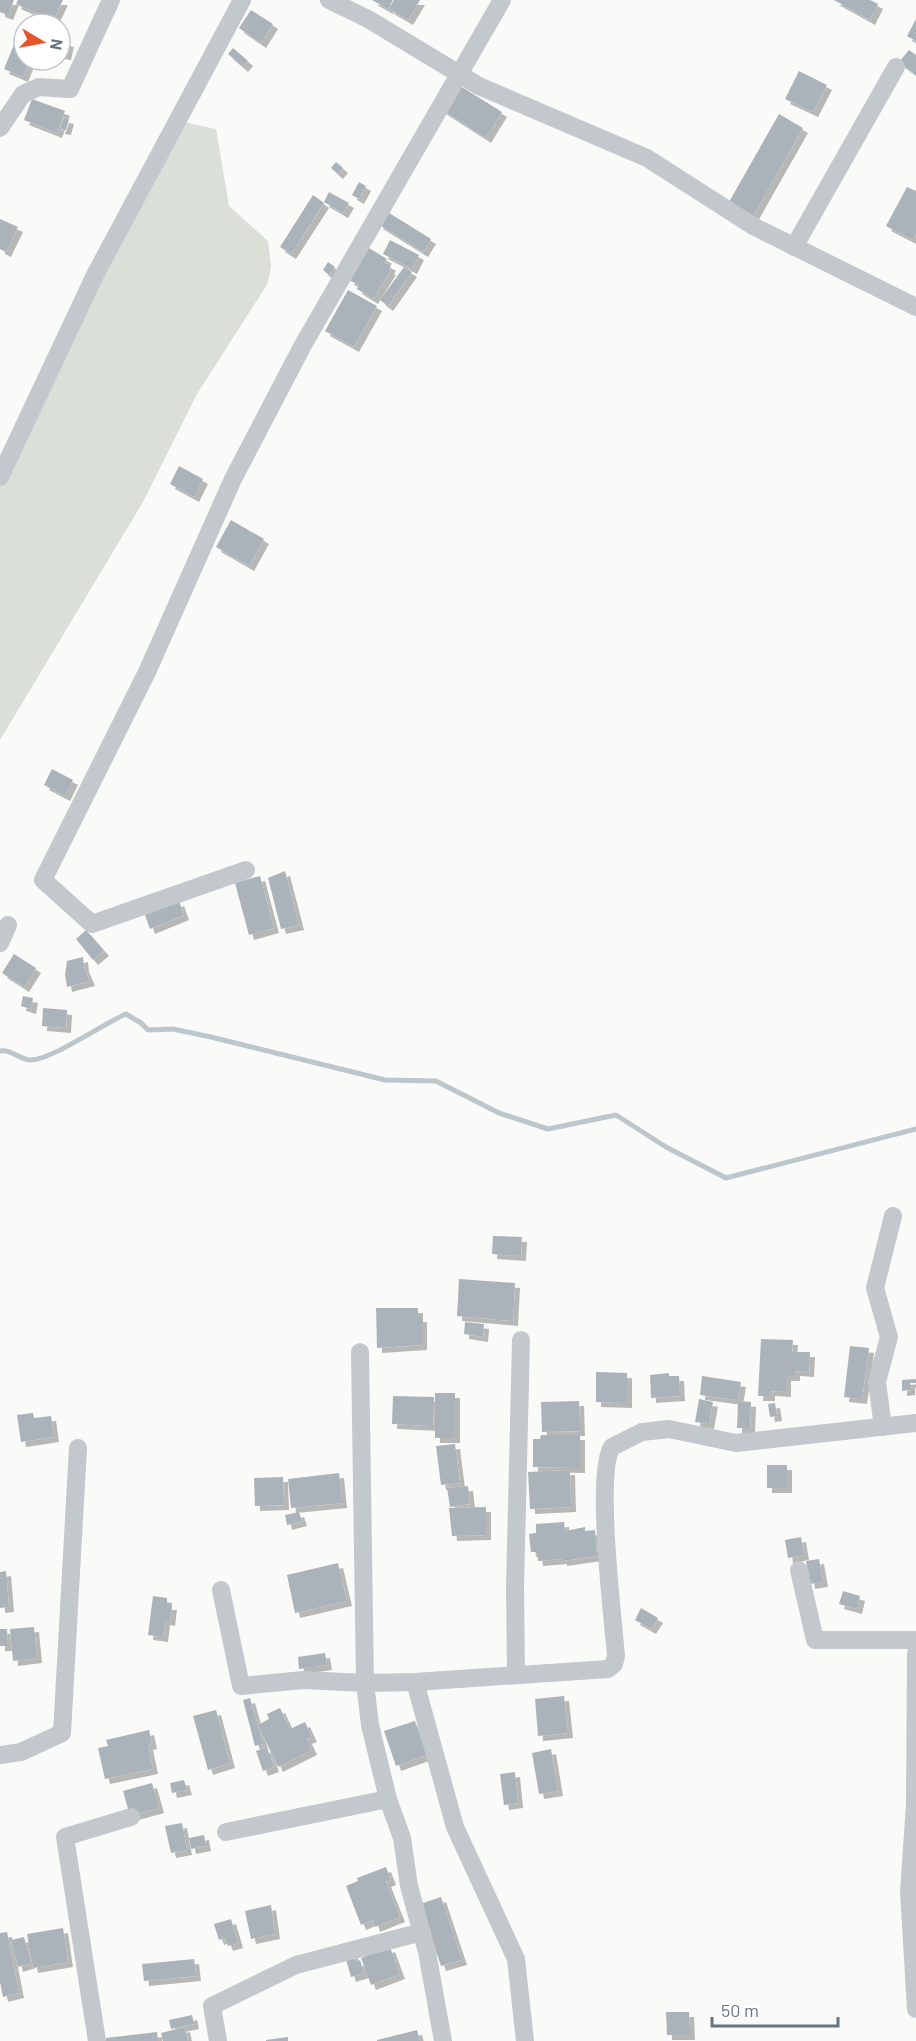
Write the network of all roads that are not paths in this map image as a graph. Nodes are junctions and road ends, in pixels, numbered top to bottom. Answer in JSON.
{"nodes":[{"id":1,"x":111,"y":0,"type":"edge"},
{"id":2,"x":242,"y":0,"type":"edge"},
{"id":3,"x":329,"y":0,"type":"edge"},
{"id":4,"x":502,"y":0,"type":"edge"},
{"id":5,"x":896,"y":67,"type":"dead end"},
{"id":6,"x":458,"y":75,"type":"junction"},
{"id":7,"x":0,"y":128,"type":"edge"},
{"id":8,"x":794,"y":247,"type":"junction"},
{"id":9,"x":916,"y":308,"type":"edge"},
{"id":10,"x":0,"y":477,"type":"edge"},
{"id":11,"x":246,"y":870,"type":"dead end"},
{"id":12,"x":8,"y":925,"type":"dead end"},
{"id":13,"x":0,"y":943,"type":"edge"},
{"id":14,"x":894,"y":1216,"type":"dead end"},
{"id":15,"x":521,"y":1340,"type":"dead end"},
{"id":16,"x":360,"y":1352,"type":"dead end"},
{"id":17,"x":916,"y":1423,"type":"edge"},
{"id":18,"x":883,"y":1427,"type":"junction"},
{"id":19,"x":78,"y":1448,"type":"dead end"},
{"id":20,"x":799,"y":1570,"type":"dead end"},
{"id":21,"x":221,"y":1590,"type":"dead end"},
{"id":22,"x":916,"y":1640,"type":"edge"},
{"id":23,"x":916,"y":1653,"type":"edge"},
{"id":24,"x":516,"y":1674,"type":"junction"},
{"id":25,"x":415,"y":1682,"type":"junction"},
{"id":26,"x":365,"y":1683,"type":"junction"},
{"id":27,"x":0,"y":1755,"type":"edge"},
{"id":28,"x":388,"y":1799,"type":"junction"},
{"id":29,"x":131,"y":1817,"type":"dead end"},
{"id":30,"x":226,"y":1832,"type":"dead end"},
{"id":31,"x":422,"y":1932,"type":"junction"},
{"id":32,"x":916,"y":2008,"type":"edge"},
{"id":33,"x":97,"y":2041,"type":"edge"},
{"id":34,"x":218,"y":2041,"type":"edge"},
{"id":35,"x":443,"y":2041,"type":"edge"},
{"id":36,"x":525,"y":2041,"type":"edge"}],
"edges":[{"from":1,"to":7,"type":"street"},
{"from":2,"to":10,"type":"street"},
{"from":3,"to":6,"type":"street"},
{"from":4,"to":6,"type":"street"},
{"from":5,"to":8,"type":"street"},
{"from":6,"to":8,"type":"street"},
{"from":6,"to":11,"type":"street"},
{"from":8,"to":9,"type":"street"},
{"from":12,"to":13,"type":"street"},
{"from":14,"to":18,"type":"street"},
{"from":15,"to":24,"type":"street"},
{"from":16,"to":26,"type":"street"},
{"from":17,"to":18,"type":"street"},
{"from":18,"to":24,"type":"street"},
{"from":19,"to":27,"type":"street"},
{"from":20,"to":22,"type":"street"},
{"from":21,"to":26,"type":"street"},
{"from":23,"to":32,"type":"street"},
{"from":24,"to":25,"type":"street"},
{"from":25,"to":26,"type":"street"},
{"from":25,"to":36,"type":"street"},
{"from":26,"to":28,"type":"street"},
{"from":28,"to":30,"type":"street"},
{"from":28,"to":31,"type":"street"},
{"from":29,"to":33,"type":"street"},
{"from":31,"to":34,"type":"street"},
{"from":31,"to":35,"type":"street"}]}
